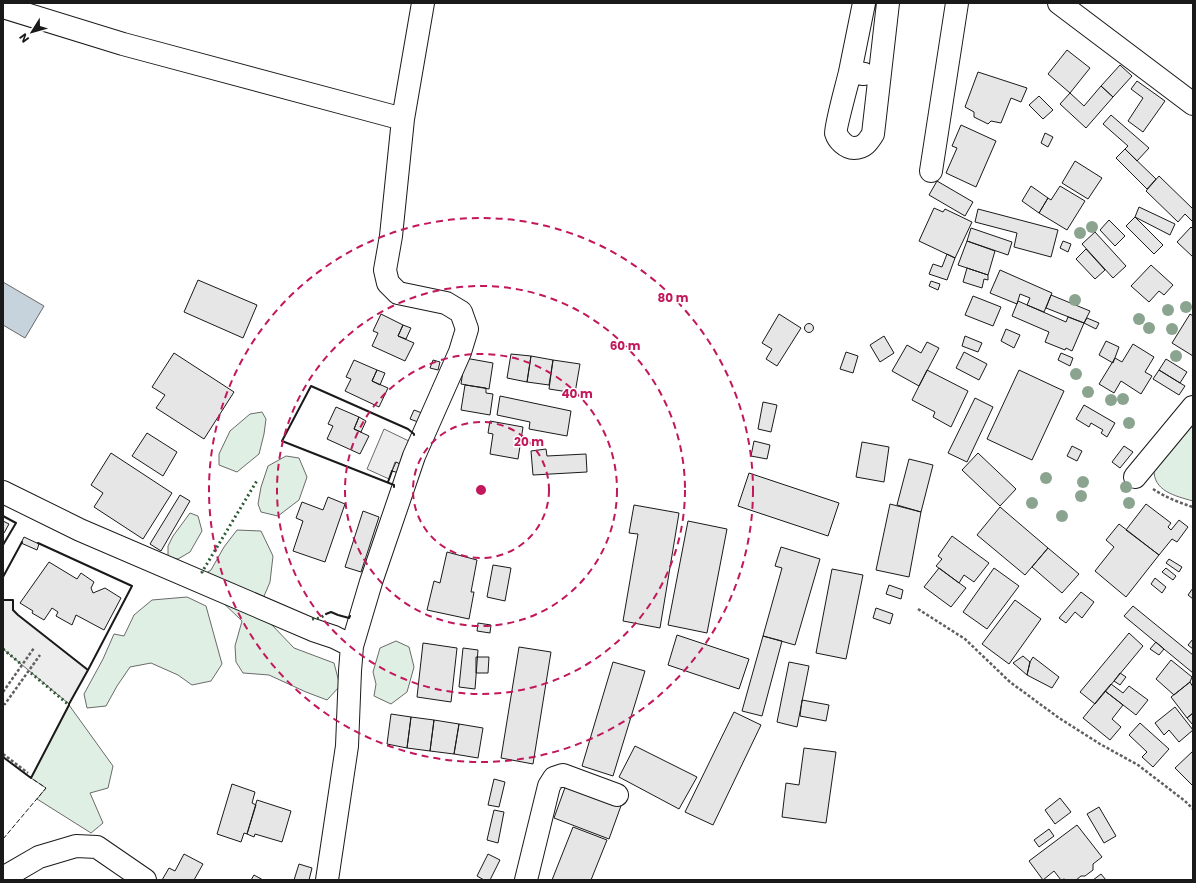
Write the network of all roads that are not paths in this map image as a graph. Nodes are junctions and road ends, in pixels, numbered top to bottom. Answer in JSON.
{"nodes":[{"id":1,"x":423,"y":3,"type":"edge"},
{"id":2,"x":864,"y":3,"type":"edge"},
{"id":3,"x":888,"y":3,"type":"edge"},
{"id":4,"x":957,"y":3,"type":"edge"},
{"id":5,"x":1059,"y":3,"type":"edge"},
{"id":6,"x":3,"y":7,"type":"edge"},
{"id":7,"x":850,"y":72,"type":"junction"},
{"id":8,"x":879,"y":76,"type":"junction"},
{"id":9,"x":1193,"y":104,"type":"edge"},
{"id":10,"x":403,"y":119,"type":"junction"},
{"id":11,"x":931,"y":171,"type":"dead end"},
{"id":12,"x":1193,"y":406,"type":"edge"},
{"id":13,"x":1135,"y":476,"type":"road end"},
{"id":14,"x":3,"y":492,"type":"edge"},
{"id":15,"x":352,"y":646,"type":"junction"},
{"id":16,"x":617,"y":795,"type":"dead end"},
{"id":17,"x":3,"y":878,"type":"edge"},
{"id":18,"x":145,"y":880,"type":"edge"},
{"id":19,"x":327,"y":880,"type":"edge"},
{"id":20,"x":526,"y":880,"type":"edge"}],
"edges":[{"from":1,"to":10,"type":"street"},
{"from":2,"to":7,"type":"street"},
{"from":3,"to":8,"type":"street"},
{"from":4,"to":11,"type":"street"},
{"from":5,"to":9,"type":"street"},
{"from":6,"to":10,"type":"street"},
{"from":7,"to":8,"type":"street"},
{"from":7,"to":8,"type":"street"},
{"from":10,"to":15,"type":"street"},
{"from":12,"to":13,"type":"street"},
{"from":14,"to":15,"type":"street"},
{"from":15,"to":19,"type":"street"},
{"from":16,"to":20,"type":"street"},
{"from":17,"to":18,"type":"street"}]}
